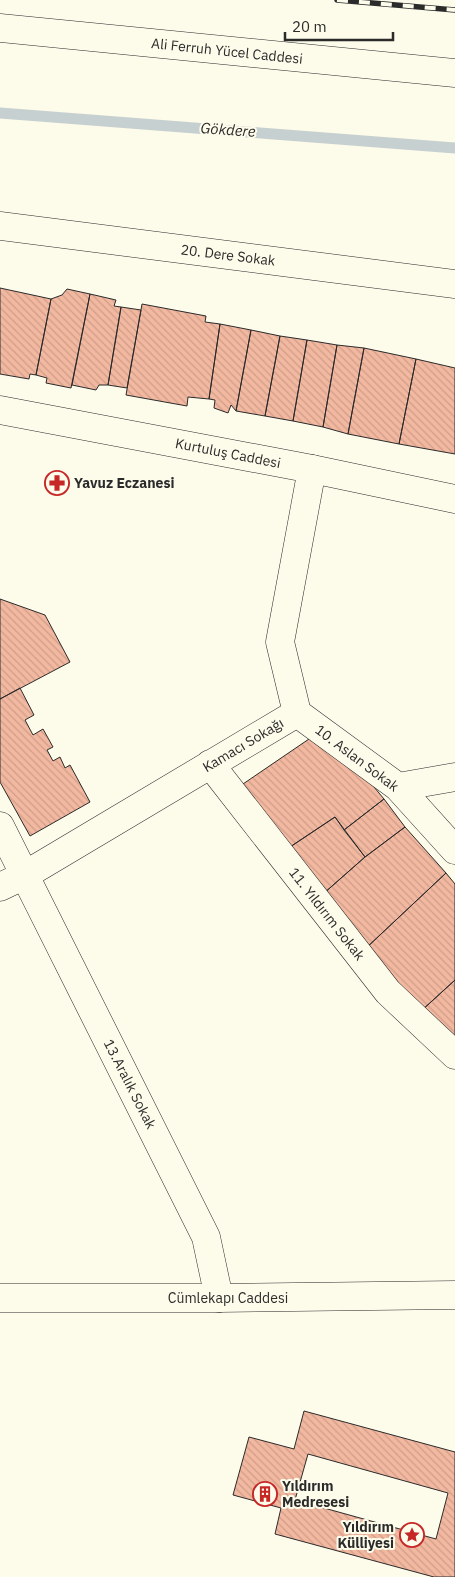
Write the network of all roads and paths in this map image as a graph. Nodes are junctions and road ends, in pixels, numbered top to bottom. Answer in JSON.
{"nodes":[{"id":1,"x":0,"y":28,"type":"edge"},
{"id":2,"x":455,"y":73,"type":"edge"},
{"id":3,"x":0,"y":226,"type":"edge"},
{"id":4,"x":455,"y":284,"type":"edge"},
{"id":5,"x":0,"y":410,"type":"edge"},
{"id":6,"x":312,"y":469,"type":"junction"},
{"id":7,"x":455,"y":499,"type":"edge"},
{"id":8,"x":296,"y":713,"type":"junction"},
{"id":9,"x":210,"y":764,"type":"junction"},
{"id":10,"x":455,"y":777,"type":"edge"},
{"id":11,"x":398,"y":787,"type":"junction"},
{"id":12,"x":0,"y":826,"type":"edge"},
{"id":13,"x":455,"y":850,"type":"edge"},
{"id":14,"x":25,"y":875,"type":"junction"},
{"id":15,"x":0,"y":887,"type":"edge"},
{"id":16,"x":455,"y":1055,"type":"edge"},
{"id":17,"x":455,"y":1295,"type":"edge"},
{"id":18,"x":0,"y":1298,"type":"edge"},
{"id":19,"x":219,"y":1298,"type":"junction"}],
"edges":[{"from":1,"to":2,"type":"street","name":"Ali Ferruh Yücel Caddesi"},
{"from":3,"to":4,"type":"street","name":"20. Dere Sokak"},
{"from":5,"to":6,"type":"street","name":"Kurtuluş Caddesi"},
{"from":6,"to":7,"type":"street","name":"Kurtuluş Caddesi"},
{"from":6,"to":8,"type":"street","name":"Kamacı Sokağı"},
{"from":8,"to":9,"type":"street","name":"Kamacı Sokağı"},
{"from":8,"to":11,"type":"street","name":"10. Aslan Sokak"},
{"from":9,"to":14,"type":"street","name":"Kamacı Sokağı"},
{"from":9,"to":16,"type":"street","name":"11. Yıldırım Sokak"},
{"from":10,"to":11,"type":"street"},
{"from":11,"to":13,"type":"street","name":"10. Aslan Sokak"},
{"from":12,"to":14,"type":"street","name":"13.Aralık Sokak"},
{"from":14,"to":15,"type":"street","name":"Kamacı Sokağı"},
{"from":14,"to":19,"type":"street","name":"13.Aralık Sokak"},
{"from":17,"to":19,"type":"street","name":"Cümlekapı Caddesi"},
{"from":18,"to":19,"type":"street","name":"Cümlekapı Caddesi"}]}
